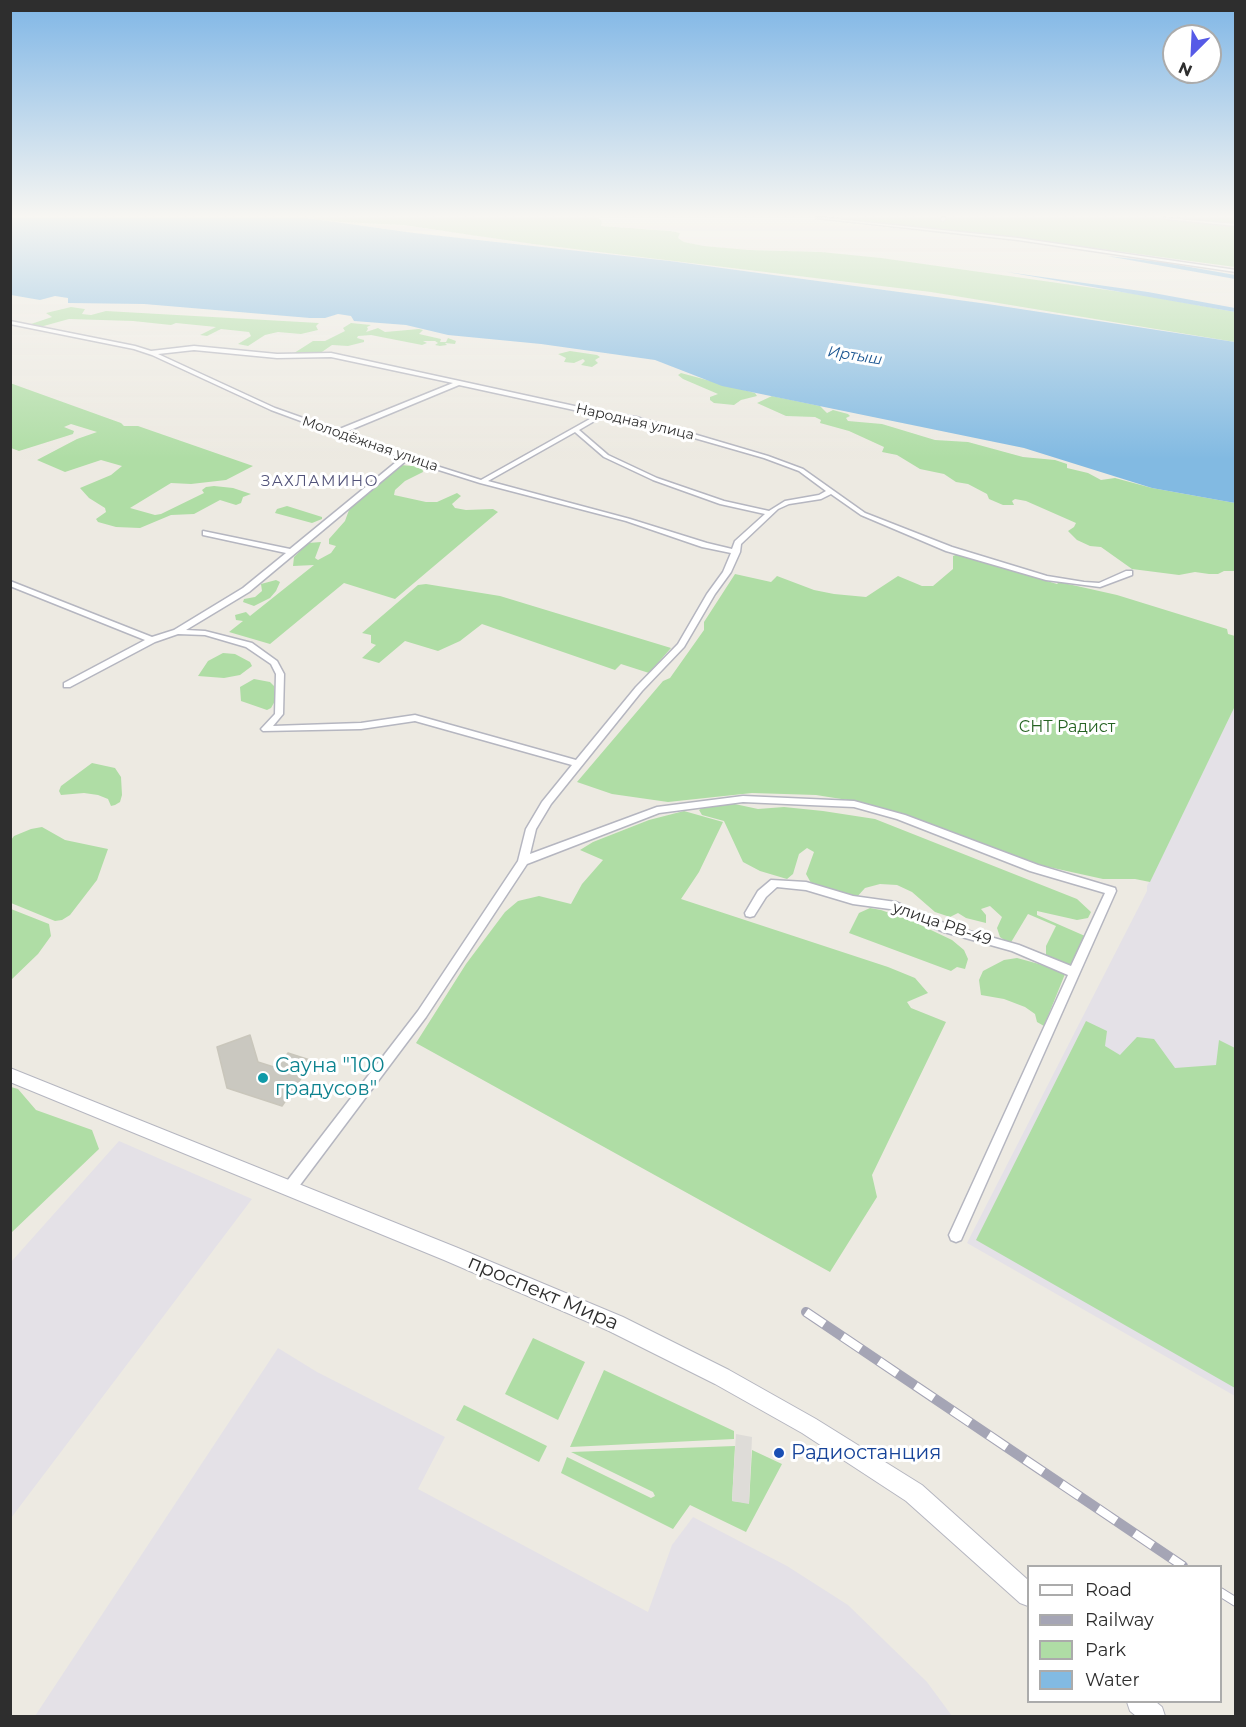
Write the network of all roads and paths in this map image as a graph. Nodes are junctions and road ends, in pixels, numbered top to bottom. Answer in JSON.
{"nodes":[{"id":1,"x":10,"y":322,"type":"edge"},
{"id":2,"x":150,"y":353,"type":"junction"},
{"id":3,"x":458,"y":383,"type":"junction"},
{"id":4,"x":602,"y":414,"type":"junction"},
{"id":5,"x":576,"y":430,"type":"junction"},
{"id":6,"x":336,"y":433,"type":"junction"},
{"id":7,"x":406,"y":458,"type":"junction"},
{"id":8,"x":482,"y":482,"type":"junction"},
{"id":9,"x":830,"y":492,"type":"junction"},
{"id":10,"x":769,"y":513,"type":"junction"},
{"id":11,"x":206,"y":533,"type":"dead end"},
{"id":12,"x":294,"y":552,"type":"junction"},
{"id":13,"x":736,"y":552,"type":"junction"},
{"id":14,"x":1129,"y":573,"type":"dead end"},
{"id":15,"x":10,"y":583,"type":"edge"},
{"id":16,"x":177,"y":632,"type":"junction"},
{"id":17,"x":152,"y":640,"type":"junction"},
{"id":18,"x":67,"y":685,"type":"dead end"},
{"id":19,"x":578,"y":764,"type":"junction"},
{"id":20,"x":523,"y":861,"type":"junction"},
{"id":21,"x":750,"y":913,"type":"dead end"},
{"id":22,"x":1073,"y":972,"type":"junction"},
{"id":23,"x":10,"y":1075,"type":"edge"},
{"id":24,"x":288,"y":1189,"type":"junction"},
{"id":25,"x":956,"y":1235,"type":"dead end"},
{"id":26,"x":1027,"y":1593,"type":"edge"},
{"id":27,"x":1141,"y":1703,"type":"edge"},
{"id":28,"x":1153,"y":1716,"type":"edge"}],
"edges":[{"from":1,"to":2,"type":"street","name":"Молодёжная улица"},
{"from":2,"to":3,"type":"street","name":"Народная улица"},
{"from":2,"to":6,"type":"street","name":"Молодёжная улица"},
{"from":3,"to":4,"type":"street","name":"Народная улица"},
{"from":3,"to":6,"type":"street"},
{"from":4,"to":5,"type":"street"},
{"from":4,"to":9,"type":"street","name":"Народная улица"},
{"from":5,"to":8,"type":"street"},
{"from":5,"to":10,"type":"street"},
{"from":6,"to":7,"type":"street","name":"Молодёжная улица"},
{"from":7,"to":8,"type":"street","name":"Молодёжная улица"},
{"from":7,"to":12,"type":"street"},
{"from":8,"to":13,"type":"street","name":"Молодёжная улица"},
{"from":9,"to":10,"type":"street"},
{"from":9,"to":14,"type":"street","name":"Народная улица"},
{"from":10,"to":13,"type":"street"},
{"from":11,"to":12,"type":"street"},
{"from":12,"to":16,"type":"street"},
{"from":13,"to":19,"type":"street"},
{"from":15,"to":17,"type":"street"},
{"from":16,"to":17,"type":"street"},
{"from":16,"to":19,"type":"street"},
{"from":17,"to":18,"type":"street"},
{"from":19,"to":20,"type":"street"},
{"from":20,"to":22,"type":"street"},
{"from":20,"to":24,"type":"street"},
{"from":21,"to":22,"type":"street","name":"улица РВ-49"},
{"from":22,"to":25,"type":"street"},
{"from":23,"to":24,"type":"street","name":"проспект Мира"},
{"from":24,"to":26,"type":"street","name":"проспект Мира"},
{"from":27,"to":28,"type":"street"}]}
